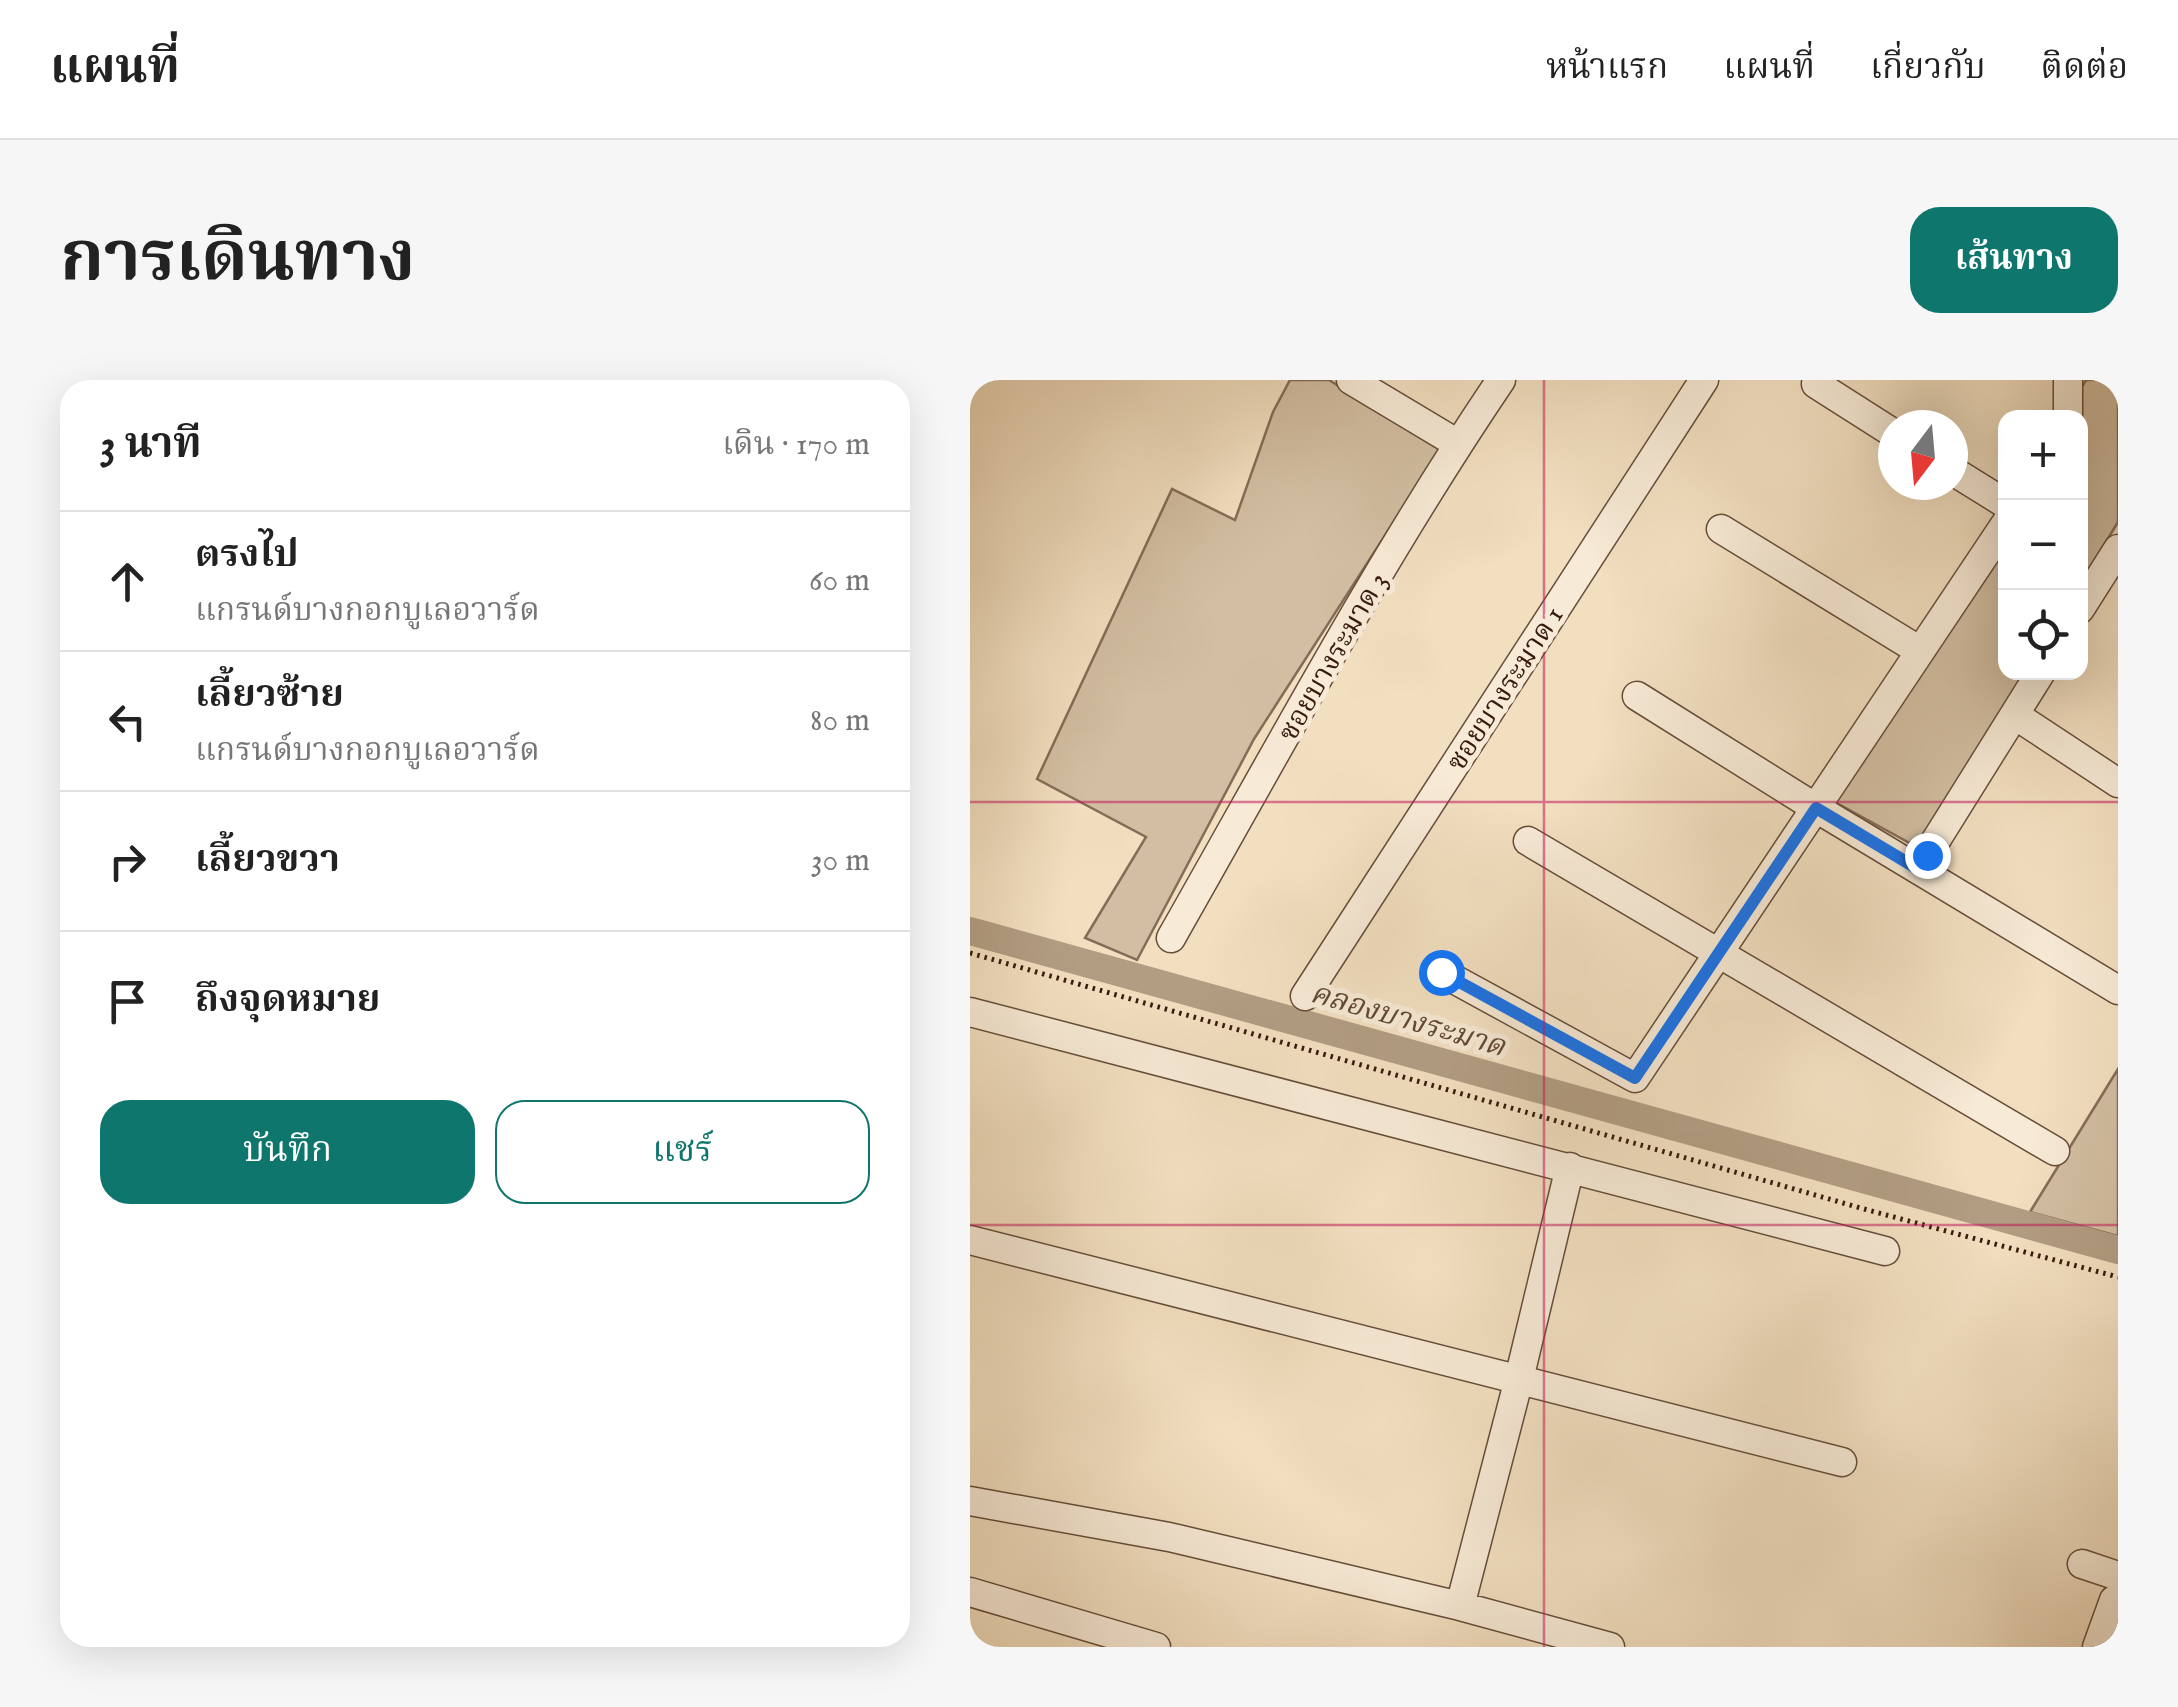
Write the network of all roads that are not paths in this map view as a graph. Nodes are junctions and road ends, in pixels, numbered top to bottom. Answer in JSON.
{"nodes":[{"id":1,"x":1351,"y":380,"type":"edge"},
{"id":2,"x":1501,"y":380,"type":"edge"},
{"id":3,"x":1704,"y":380,"type":"edge"},
{"id":4,"x":2068,"y":380,"type":"edge"},
{"id":5,"x":1816,"y":384,"type":"dead end"},
{"id":6,"x":2068,"y":410,"type":"edge"},
{"id":7,"x":1878,"y":423,"type":"edge"},
{"id":8,"x":1458,"y":444,"type":"junction"},
{"id":9,"x":1968,"y":480,"type":"edge"},
{"id":10,"x":2000,"y":500,"type":"edge"},
{"id":11,"x":1721,"y":530,"type":"dead end"},
{"id":12,"x":1998,"y":536,"type":"edge"},
{"id":13,"x":2115,"y":560,"type":"edge"},
{"id":14,"x":2088,"y":598,"type":"edge"},
{"id":15,"x":1920,"y":651,"type":"junction"},
{"id":16,"x":2036,"y":680,"type":"edge"},
{"id":17,"x":1637,"y":696,"type":"dead end"},
{"id":18,"x":2014,"y":715,"type":"junction"},
{"id":19,"x":2118,"y":782,"type":"edge"},
{"id":20,"x":1816,"y":808,"type":"junction"},
{"id":21,"x":1528,"y":841,"type":"dead end"},
{"id":22,"x":1918,"y":869,"type":"junction"},
{"id":23,"x":1171,"y":938,"type":"dead end"},
{"id":24,"x":1719,"y":953,"type":"junction"},
{"id":25,"x":1441,"y":972,"type":"dead end"},
{"id":26,"x":2118,"y":990,"type":"edge"},
{"id":27,"x":1304,"y":996,"type":"dead end"},
{"id":28,"x":970,"y":1012,"type":"edge"},
{"id":29,"x":2055,"y":1151,"type":"dead end"},
{"id":30,"x":1570,"y":1167,"type":"junction"},
{"id":31,"x":970,"y":1240,"type":"edge"},
{"id":32,"x":1885,"y":1251,"type":"dead end"},
{"id":33,"x":1519,"y":1379,"type":"junction"},
{"id":34,"x":1842,"y":1462,"type":"dead end"},
{"id":35,"x":970,"y":1501,"type":"edge"},
{"id":36,"x":2082,"y":1564,"type":"dead end"},
{"id":37,"x":2118,"y":1576,"type":"edge"},
{"id":38,"x":970,"y":1592,"type":"edge"},
{"id":39,"x":2118,"y":1601,"type":"edge"},
{"id":40,"x":1460,"y":1606,"type":"junction"},
{"id":41,"x":1156,"y":1647,"type":"edge"},
{"id":42,"x":1610,"y":1647,"type":"edge"},
{"id":43,"x":2097,"y":1647,"type":"edge"}],
"edges":[{"from":1,"to":8,"type":"street"},
{"from":2,"to":8,"type":"street","name":"ซอยบางระมาด 3"},
{"from":3,"to":27,"type":"street","name":"ซอยบางระมาด 1"},
{"from":4,"to":6,"type":"street"},
{"from":5,"to":7,"type":"street"},
{"from":8,"to":23,"type":"street","name":"ซอยบางระมาด 3"},
{"from":9,"to":10,"type":"street"},
{"from":11,"to":15,"type":"street"},
{"from":12,"to":15,"type":"street"},
{"from":13,"to":14,"type":"street"},
{"from":15,"to":20,"type":"street"},
{"from":16,"to":18,"type":"street"},
{"from":17,"to":20,"type":"street"},
{"from":18,"to":19,"type":"street"},
{"from":18,"to":22,"type":"street"},
{"from":20,"to":22,"type":"street"},
{"from":20,"to":24,"type":"street"},
{"from":21,"to":24,"type":"street"},
{"from":22,"to":26,"type":"street"},
{"from":24,"to":25,"type":"street"},
{"from":24,"to":29,"type":"street"},
{"from":28,"to":30,"type":"street"},
{"from":30,"to":32,"type":"street"},
{"from":30,"to":33,"type":"street"},
{"from":31,"to":33,"type":"street"},
{"from":33,"to":34,"type":"street"},
{"from":33,"to":40,"type":"street"},
{"from":35,"to":40,"type":"street"},
{"from":36,"to":37,"type":"street"},
{"from":38,"to":41,"type":"street"},
{"from":39,"to":43,"type":"street"},
{"from":40,"to":42,"type":"street"}]}
